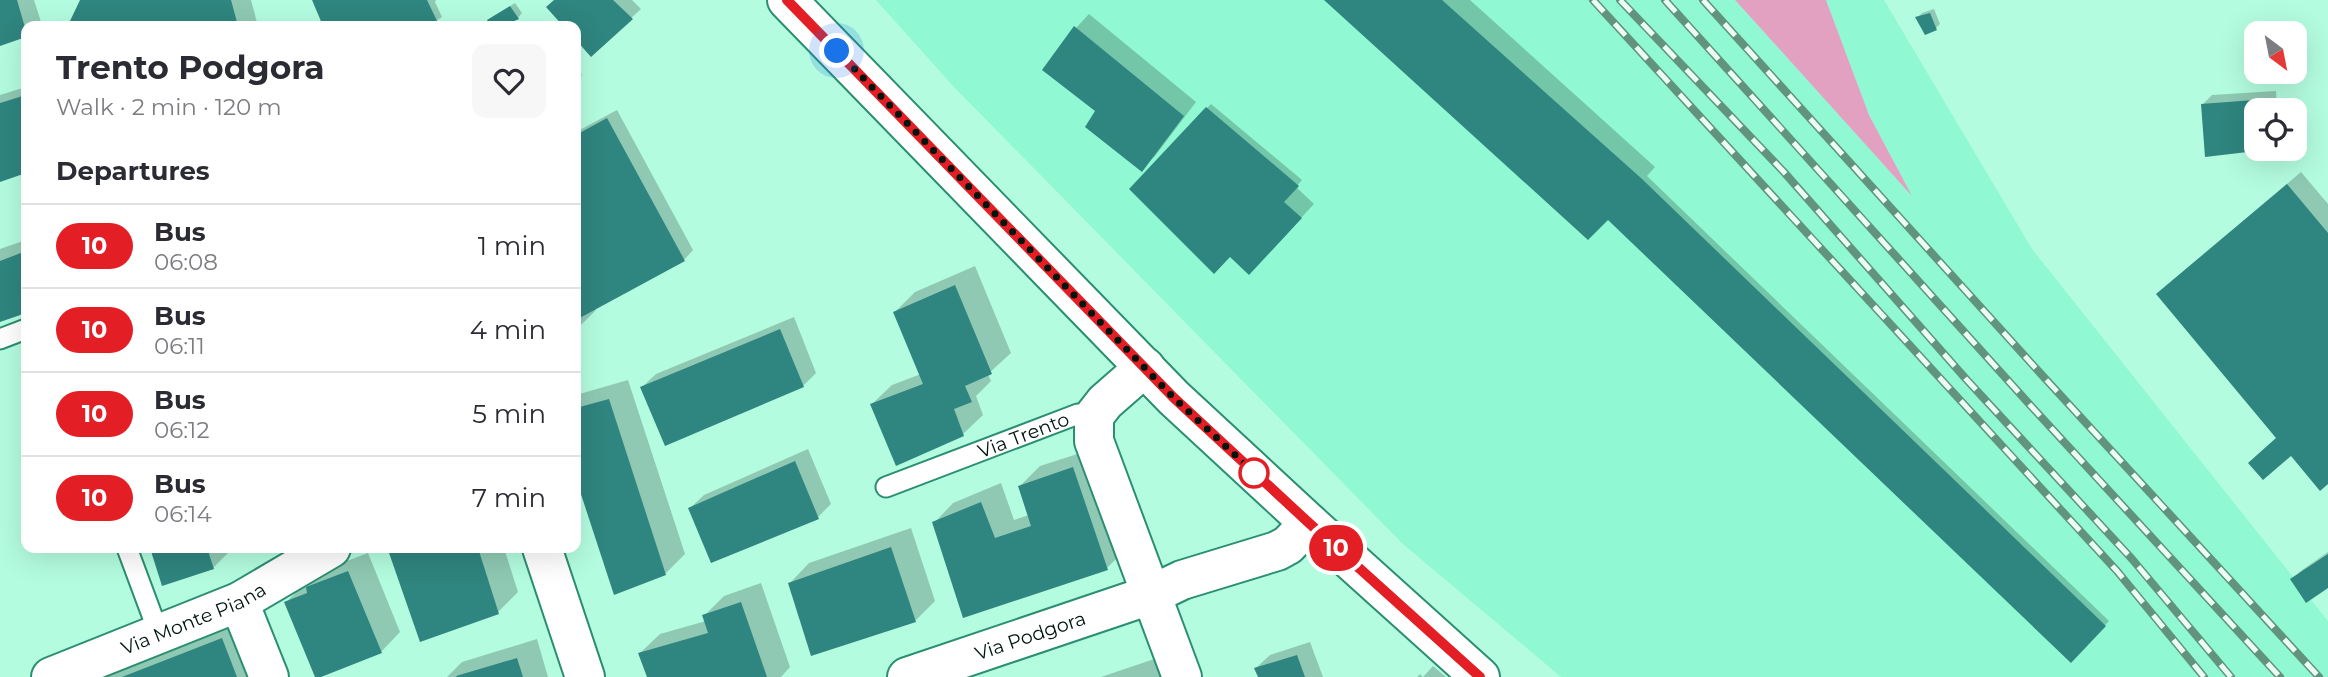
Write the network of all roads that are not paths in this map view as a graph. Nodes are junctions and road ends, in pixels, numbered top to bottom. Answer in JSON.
{"nodes":[{"id":1,"x":787,"y":0,"type":"edge"},
{"id":2,"x":21,"y":331,"type":"edge"},
{"id":3,"x":0,"y":339,"type":"edge"},
{"id":4,"x":1145,"y":367,"type":"junction"},
{"id":5,"x":1094,"y":416,"type":"junction"},
{"id":6,"x":886,"y":487,"type":"dead end"},
{"id":7,"x":1309,"y":523,"type":"junction"},
{"id":8,"x":129,"y":553,"type":"edge"},
{"id":9,"x":322,"y":553,"type":"edge"},
{"id":10,"x":544,"y":553,"type":"edge"},
{"id":11,"x":1153,"y":594,"type":"junction"},
{"id":12,"x":239,"y":602,"type":"junction"},
{"id":13,"x":159,"y":634,"type":"junction"},
{"id":14,"x":51,"y":677,"type":"edge"},
{"id":15,"x":270,"y":677,"type":"edge"},
{"id":16,"x":584,"y":677,"type":"edge"},
{"id":17,"x":907,"y":677,"type":"edge"},
{"id":18,"x":1182,"y":677,"type":"edge"},
{"id":19,"x":1480,"y":677,"type":"edge"}],
"edges":[{"from":1,"to":4,"type":"street"},
{"from":2,"to":3,"type":"lane"},
{"from":4,"to":5,"type":"street","name":"Via Trento"},
{"from":4,"to":7,"type":"street"},
{"from":5,"to":6,"type":"lane","name":"Via Trento"},
{"from":5,"to":11,"type":"street"},
{"from":7,"to":11,"type":"street","name":"Via Podgora"},
{"from":7,"to":19,"type":"street"},
{"from":8,"to":13,"type":"lane"},
{"from":9,"to":12,"type":"street","name":"Via Monte Piana"},
{"from":10,"to":16,"type":"street"},
{"from":11,"to":17,"type":"street","name":"Via Podgora"},
{"from":11,"to":18,"type":"street"},
{"from":12,"to":13,"type":"street","name":"Via Monte Piana"},
{"from":12,"to":15,"type":"street"},
{"from":13,"to":14,"type":"street","name":"Via Monte Piana"}]}
